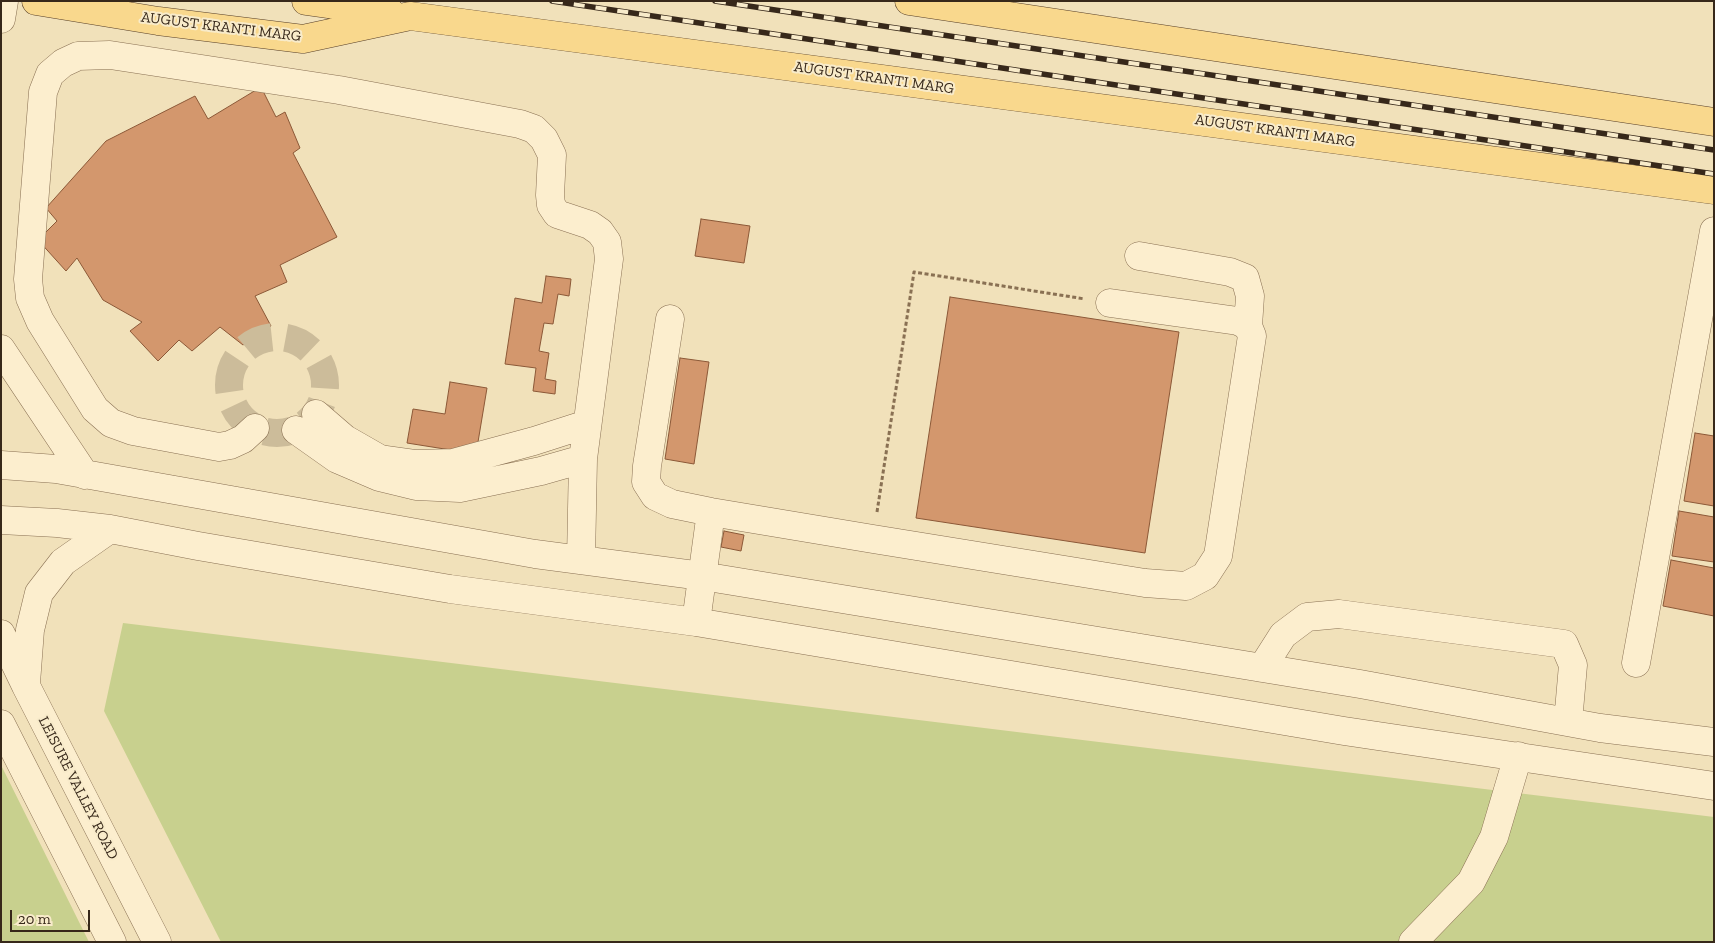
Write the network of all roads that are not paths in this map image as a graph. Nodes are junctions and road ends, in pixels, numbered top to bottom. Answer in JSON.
{"nodes":[{"id":1,"x":4,"y":1,"type":"edge"},
{"id":2,"x":36,"y":1,"type":"edge"},
{"id":3,"x":306,"y":1,"type":"edge"},
{"id":4,"x":909,"y":1,"type":"edge"},
{"id":5,"x":410,"y":16,"type":"junction"},
{"id":6,"x":1,"y":18,"type":"edge"},
{"id":7,"x":1714,"y":122,"type":"edge"},
{"id":8,"x":1714,"y":190,"type":"edge"},
{"id":9,"x":1713,"y":241,"type":"edge"},
{"id":10,"x":1139,"y":256,"type":"dead end"},
{"id":11,"x":1110,"y":303,"type":"road end"},
{"id":12,"x":670,"y":319,"type":"dead end"},
{"id":13,"x":1248,"y":326,"type":"junction"},
{"id":14,"x":1,"y":349,"type":"edge"},
{"id":15,"x":587,"y":424,"type":"junction"},
{"id":16,"x":255,"y":428,"type":"dead end"},
{"id":17,"x":583,"y":459,"type":"junction"},
{"id":18,"x":1,"y":465,"type":"edge"},
{"id":19,"x":85,"y":475,"type":"junction"},
{"id":20,"x":711,"y":512,"type":"junction"},
{"id":21,"x":1,"y":520,"type":"edge"},
{"id":22,"x":110,"y":529,"type":"junction"},
{"id":23,"x":580,"y":560,"type":"junction"},
{"id":24,"x":702,"y":576,"type":"junction"},
{"id":25,"x":696,"y":622,"type":"junction"},
{"id":26,"x":1,"y":634,"type":"edge"},
{"id":27,"x":1636,"y":663,"type":"dead end"},
{"id":28,"x":1262,"y":668,"type":"junction"},
{"id":29,"x":26,"y":686,"type":"junction"},
{"id":30,"x":1568,"y":722,"type":"junction"},
{"id":31,"x":1,"y":724,"type":"edge"},
{"id":32,"x":1714,"y":742,"type":"edge"},
{"id":33,"x":1518,"y":756,"type":"junction"},
{"id":34,"x":1714,"y":786,"type":"edge"},
{"id":35,"x":112,"y":942,"type":"edge"},
{"id":36,"x":157,"y":942,"type":"edge"},
{"id":37,"x":1413,"y":942,"type":"edge"}],
"edges":[{"from":1,"to":6,"type":"street"},
{"from":2,"to":5,"type":"main road","name":"AUGUST KRANTI MARG"},
{"from":3,"to":5,"type":"main road"},
{"from":4,"to":7,"type":"main road"},
{"from":5,"to":8,"type":"main road","name":"AUGUST KRANTI MARG"},
{"from":9,"to":27,"type":"street"},
{"from":10,"to":13,"type":"street"},
{"from":11,"to":13,"type":"street"},
{"from":12,"to":20,"type":"street"},
{"from":13,"to":20,"type":"street"},
{"from":14,"to":19,"type":"street"},
{"from":15,"to":16,"type":"street"},
{"from":15,"to":17,"type":"street"},
{"from":15,"to":17,"type":"street"},
{"from":17,"to":23,"type":"street"},
{"from":18,"to":19,"type":"street"},
{"from":19,"to":23,"type":"street"},
{"from":20,"to":24,"type":"street"},
{"from":21,"to":22,"type":"street"},
{"from":22,"to":25,"type":"street"},
{"from":22,"to":29,"type":"street"},
{"from":23,"to":24,"type":"street"},
{"from":24,"to":25,"type":"street"},
{"from":24,"to":28,"type":"street"},
{"from":25,"to":33,"type":"street"},
{"from":26,"to":29,"type":"street","name":"LEISURE VALLEY ROAD"},
{"from":28,"to":30,"type":"street"},
{"from":28,"to":30,"type":"street"},
{"from":29,"to":36,"type":"street","name":"LEISURE VALLEY ROAD"},
{"from":30,"to":32,"type":"street"},
{"from":31,"to":35,"type":"street"},
{"from":33,"to":34,"type":"street"},
{"from":33,"to":37,"type":"street"}]}
